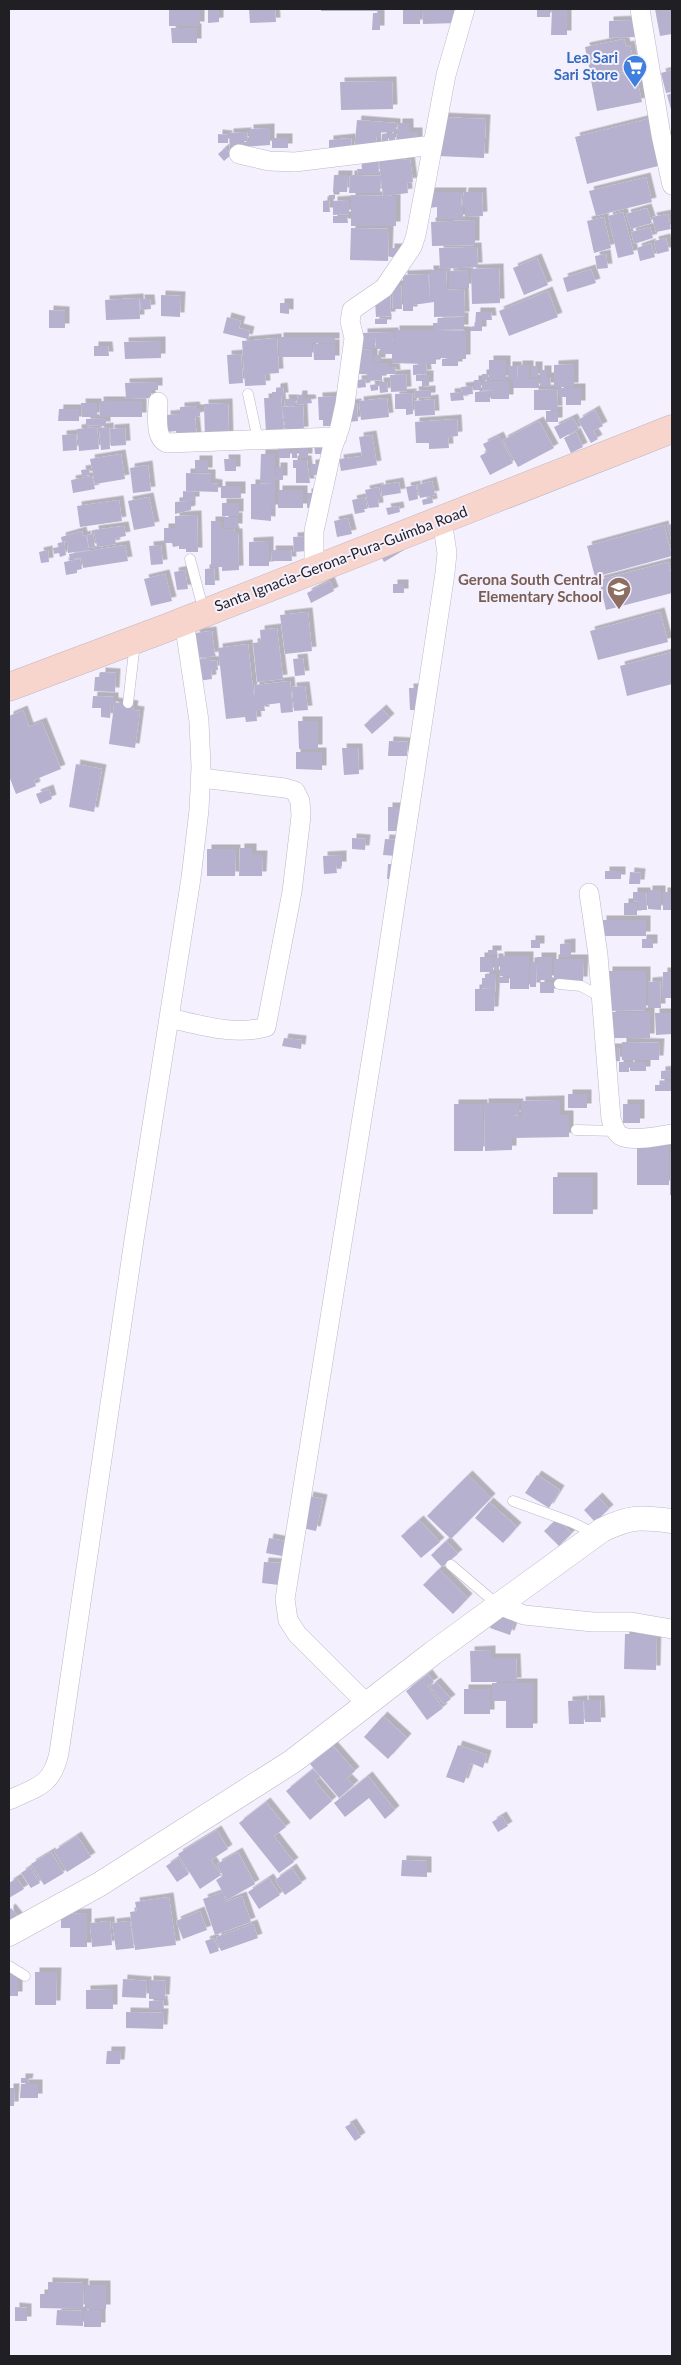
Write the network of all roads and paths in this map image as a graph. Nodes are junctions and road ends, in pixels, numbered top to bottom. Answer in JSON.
{"nodes":[{"id":1,"x":466,"y":9,"type":"edge"},
{"id":2,"x":640,"y":9,"type":"edge"},
{"id":3,"x":433,"y":145,"type":"junction"},
{"id":4,"x":239,"y":154,"type":"dead end"},
{"id":5,"x":672,"y":185,"type":"edge"},
{"id":6,"x":248,"y":394,"type":"dead end"},
{"id":7,"x":158,"y":402,"type":"dead end"},
{"id":8,"x":672,"y":429,"type":"edge"},
{"id":9,"x":337,"y":437,"type":"junction"},
{"id":10,"x":258,"y":440,"type":"junction"},
{"id":11,"x":442,"y":520,"type":"junction"},
{"id":12,"x":190,"y":558,"type":"dead end"},
{"id":13,"x":314,"y":569,"type":"junction"},
{"id":14,"x":194,"y":617,"type":"junction"},
{"id":15,"x":135,"y":639,"type":"junction"},
{"id":16,"x":9,"y":687,"type":"edge"},
{"id":17,"x":128,"y":703,"type":"dead end"},
{"id":18,"x":201,"y":778,"type":"junction"},
{"id":19,"x":588,"y":893,"type":"dead end"},
{"id":20,"x":559,"y":984,"type":"dead end"},
{"id":21,"x":601,"y":996,"type":"junction"},
{"id":22,"x":169,"y":1018,"type":"junction"},
{"id":23,"x":576,"y":1130,"type":"dead end"},
{"id":24,"x":616,"y":1131,"type":"junction"},
{"id":25,"x":672,"y":1134,"type":"edge"},
{"id":26,"x":514,"y":1501,"type":"dead end"},
{"id":27,"x":672,"y":1521,"type":"edge"},
{"id":28,"x":596,"y":1534,"type":"junction"},
{"id":29,"x":450,"y":1565,"type":"dead end"},
{"id":30,"x":499,"y":1605,"type":"junction"},
{"id":31,"x":672,"y":1629,"type":"edge"},
{"id":32,"x":368,"y":1705,"type":"junction"},
{"id":33,"x":9,"y":1800,"type":"edge"},
{"id":34,"x":9,"y":1934,"type":"edge"},
{"id":35,"x":9,"y":1966,"type":"edge"},
{"id":36,"x":25,"y":1976,"type":"dead end"}],
"edges":[{"from":1,"to":3,"type":"street"},
{"from":2,"to":5,"type":"street"},
{"from":3,"to":4,"type":"street"},
{"from":3,"to":9,"type":"street"},
{"from":6,"to":10,"type":"lane"},
{"from":7,"to":10,"type":"street"},
{"from":8,"to":11,"type":"main road","name":"Santa Ignacia-Gerona-Pura-Guimba Road"},
{"from":9,"to":10,"type":"street"},
{"from":9,"to":13,"type":"street"},
{"from":11,"to":13,"type":"main road","name":"Santa Ignacia-Gerona-Pura-Guimba Road"},
{"from":11,"to":32,"type":"street"},
{"from":12,"to":14,"type":"lane"},
{"from":13,"to":14,"type":"main road","name":"Santa Ignacia-Gerona-Pura-Guimba Road"},
{"from":14,"to":15,"type":"main road","name":"Santa Ignacia-Gerona-Pura-Guimba Road"},
{"from":14,"to":18,"type":"street"},
{"from":15,"to":16,"type":"main road","name":"Santa Ignacia-Gerona-Pura-Guimba Road"},
{"from":15,"to":17,"type":"lane"},
{"from":18,"to":22,"type":"street"},
{"from":18,"to":22,"type":"street"},
{"from":19,"to":21,"type":"street"},
{"from":20,"to":21,"type":"lane"},
{"from":21,"to":24,"type":"street"},
{"from":22,"to":33,"type":"street"},
{"from":23,"to":24,"type":"lane"},
{"from":24,"to":25,"type":"street"},
{"from":26,"to":28,"type":"lane"},
{"from":27,"to":28,"type":"street"},
{"from":28,"to":30,"type":"street"},
{"from":29,"to":30,"type":"lane"},
{"from":30,"to":31,"type":"street"},
{"from":30,"to":32,"type":"street"},
{"from":32,"to":34,"type":"street"},
{"from":35,"to":36,"type":"lane"}]}
